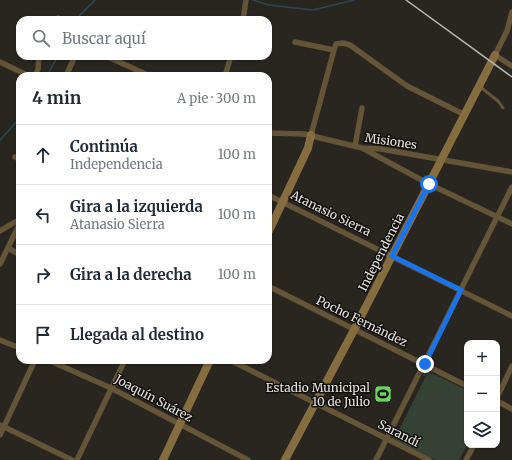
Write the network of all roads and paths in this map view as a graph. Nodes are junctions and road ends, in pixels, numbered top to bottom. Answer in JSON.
{"nodes":[{"id":1,"x":246,"y":0,"type":"edge"},
{"id":2,"x":512,"y":12,"type":"edge"},
{"id":3,"x":243,"y":16,"type":"edge"},
{"id":4,"x":295,"y":42,"type":"dead end"},
{"id":5,"x":334,"y":50,"type":"junction"},
{"id":6,"x":495,"y":55,"type":"junction"},
{"id":7,"x":39,"y":60,"type":"edge"},
{"id":8,"x":73,"y":60,"type":"edge"},
{"id":9,"x":115,"y":60,"type":"edge"},
{"id":10,"x":230,"y":60,"type":"edge"},
{"id":11,"x":0,"y":62,"type":"edge"},
{"id":12,"x":512,"y":66,"type":"edge"},
{"id":13,"x":21,"y":72,"type":"edge"},
{"id":14,"x":37,"y":72,"type":"edge"},
{"id":15,"x":68,"y":72,"type":"edge"},
{"id":16,"x":141,"y":72,"type":"edge"},
{"id":17,"x":226,"y":72,"type":"edge"},
{"id":18,"x":479,"y":86,"type":"junction"},
{"id":19,"x":362,"y":108,"type":"dead end"},
{"id":20,"x":503,"y":108,"type":"dead end"},
{"id":21,"x":465,"y":115,"type":"junction"},
{"id":22,"x":272,"y":133,"type":"edge"},
{"id":23,"x":311,"y":135,"type":"junction"},
{"id":24,"x":355,"y":146,"type":"junction"},
{"id":25,"x":362,"y":148,"type":"junction"},
{"id":26,"x":442,"y":160,"type":"junction"},
{"id":27,"x":512,"y":172,"type":"edge"},
{"id":28,"x":429,"y":184,"type":"junction"},
{"id":29,"x":512,"y":188,"type":"edge"},
{"id":30,"x":272,"y":197,"type":"edge"},
{"id":31,"x":282,"y":202,"type":"junction"},
{"id":32,"x":497,"y":217,"type":"junction"},
{"id":33,"x":16,"y":221,"type":"edge"},
{"id":34,"x":272,"y":224,"type":"edge"},
{"id":35,"x":512,"y":224,"type":"edge"},
{"id":36,"x":0,"y":231,"type":"edge"},
{"id":37,"x":16,"y":231,"type":"edge"},
{"id":38,"x":8,"y":248,"type":"junction"},
{"id":39,"x":16,"y":252,"type":"edge"},
{"id":40,"x":392,"y":256,"type":"junction"},
{"id":41,"x":0,"y":264,"type":"edge"},
{"id":42,"x":272,"y":288,"type":"edge"},
{"id":43,"x":461,"y":290,"type":"junction"},
{"id":44,"x":512,"y":316,"type":"edge"},
{"id":45,"x":354,"y":330,"type":"junction"},
{"id":46,"x":0,"y":340,"type":"edge"},
{"id":47,"x":16,"y":346,"type":"edge"},
{"id":48,"x":33,"y":364,"type":"edge"},
{"id":49,"x":57,"y":364,"type":"edge"},
{"id":50,"x":123,"y":364,"type":"edge"},
{"id":51,"x":208,"y":364,"type":"edge"},
{"id":52,"x":238,"y":364,"type":"edge"},
{"id":53,"x":425,"y":364,"type":"junction"},
{"id":54,"x":512,"y":366,"type":"edge"},
{"id":55,"x":464,"y":384,"type":"edge"},
{"id":56,"x":111,"y":388,"type":"junction"},
{"id":57,"x":500,"y":392,"type":"edge"},
{"id":58,"x":500,"y":402,"type":"edge"},
{"id":59,"x":316,"y":403,"type":"junction"},
{"id":60,"x":512,"y":408,"type":"edge"},
{"id":61,"x":180,"y":424,"type":"junction"},
{"id":62,"x":2,"y":426,"type":"edge"},
{"id":63,"x":0,"y":435,"type":"edge"},
{"id":64,"x":386,"y":439,"type":"junction"},
{"id":65,"x":472,"y":448,"type":"edge"},
{"id":66,"x":72,"y":460,"type":"edge"},
{"id":67,"x":77,"y":460,"type":"edge"},
{"id":68,"x":164,"y":460,"type":"edge"},
{"id":69,"x":248,"y":460,"type":"edge"},
{"id":70,"x":285,"y":460,"type":"edge"},
{"id":71,"x":376,"y":460,"type":"edge"},
{"id":72,"x":428,"y":460,"type":"edge"},
{"id":73,"x":466,"y":460,"type":"edge"}],
"edges":[{"from":1,"to":3,"type":"street"},
{"from":2,"to":6,"type":"street"},
{"from":4,"to":5,"type":"street"},
{"from":5,"to":21,"type":"street"},
{"from":5,"to":23,"type":"street"},
{"from":6,"to":12,"type":"street"},
{"from":6,"to":18,"type":"street","name":"Independencia"},
{"from":7,"to":14,"type":"street"},
{"from":8,"to":15,"type":"street"},
{"from":9,"to":16,"type":"street"},
{"from":10,"to":17,"type":"street"},
{"from":11,"to":13,"type":"street"},
{"from":18,"to":20,"type":"lane"},
{"from":18,"to":21,"type":"street","name":"Independencia"},
{"from":19,"to":24,"type":"street"},
{"from":21,"to":26,"type":"street","name":"Independencia"},
{"from":22,"to":23,"type":"street","name":"Misiones"},
{"from":23,"to":24,"type":"street","name":"Misiones"},
{"from":23,"to":31,"type":"street"},
{"from":24,"to":25,"type":"street","name":"Misiones"},
{"from":25,"to":26,"type":"street","name":"Misiones"},
{"from":25,"to":28,"type":"street"},
{"from":26,"to":27,"type":"street","name":"Misiones"},
{"from":26,"to":28,"type":"street","name":"Independencia"},
{"from":28,"to":32,"type":"street"},
{"from":28,"to":40,"type":"street","name":"Independencia"},
{"from":29,"to":32,"type":"street"},
{"from":30,"to":31,"type":"street","name":"Atanasio Sierra"},
{"from":31,"to":34,"type":"street"},
{"from":31,"to":40,"type":"street","name":"Atanasio Sierra"},
{"from":32,"to":35,"type":"street"},
{"from":32,"to":43,"type":"street"},
{"from":33,"to":36,"type":"street"},
{"from":37,"to":38,"type":"street"},
{"from":38,"to":39,"type":"street"},
{"from":38,"to":41,"type":"street"},
{"from":40,"to":43,"type":"street","name":"Atanasio Sierra"},
{"from":40,"to":45,"type":"street","name":"Independencia"},
{"from":42,"to":45,"type":"street","name":"Pocho Fernández"},
{"from":43,"to":44,"type":"street","name":"Atanasio Sierra"},
{"from":43,"to":53,"type":"street"},
{"from":45,"to":53,"type":"street","name":"Pocho Fernández"},
{"from":45,"to":59,"type":"street","name":"Independencia"},
{"from":46,"to":47,"type":"street"},
{"from":48,"to":62,"type":"street"},
{"from":49,"to":56,"type":"street","name":"Joaquín Suárez"},
{"from":50,"to":56,"type":"street"},
{"from":51,"to":61,"type":"street"},
{"from":52,"to":59,"type":"street","name":"Sarandí"},
{"from":53,"to":55,"type":"street","name":"Pocho Fernández"},
{"from":53,"to":64,"type":"street"},
{"from":54,"to":57,"type":"street"},
{"from":56,"to":61,"type":"street","name":"Joaquín Suárez"},
{"from":56,"to":67,"type":"street"},
{"from":58,"to":60,"type":"street"},
{"from":59,"to":64,"type":"street","name":"Sarandí"},
{"from":59,"to":70,"type":"street","name":"Independencia"},
{"from":61,"to":68,"type":"street"},
{"from":61,"to":69,"type":"street","name":"Joaquín Suárez"},
{"from":62,"to":63,"type":"street"},
{"from":62,"to":66,"type":"street"},
{"from":64,"to":71,"type":"street"},
{"from":64,"to":72,"type":"street","name":"Sarandí"},
{"from":65,"to":73,"type":"street"}]}
